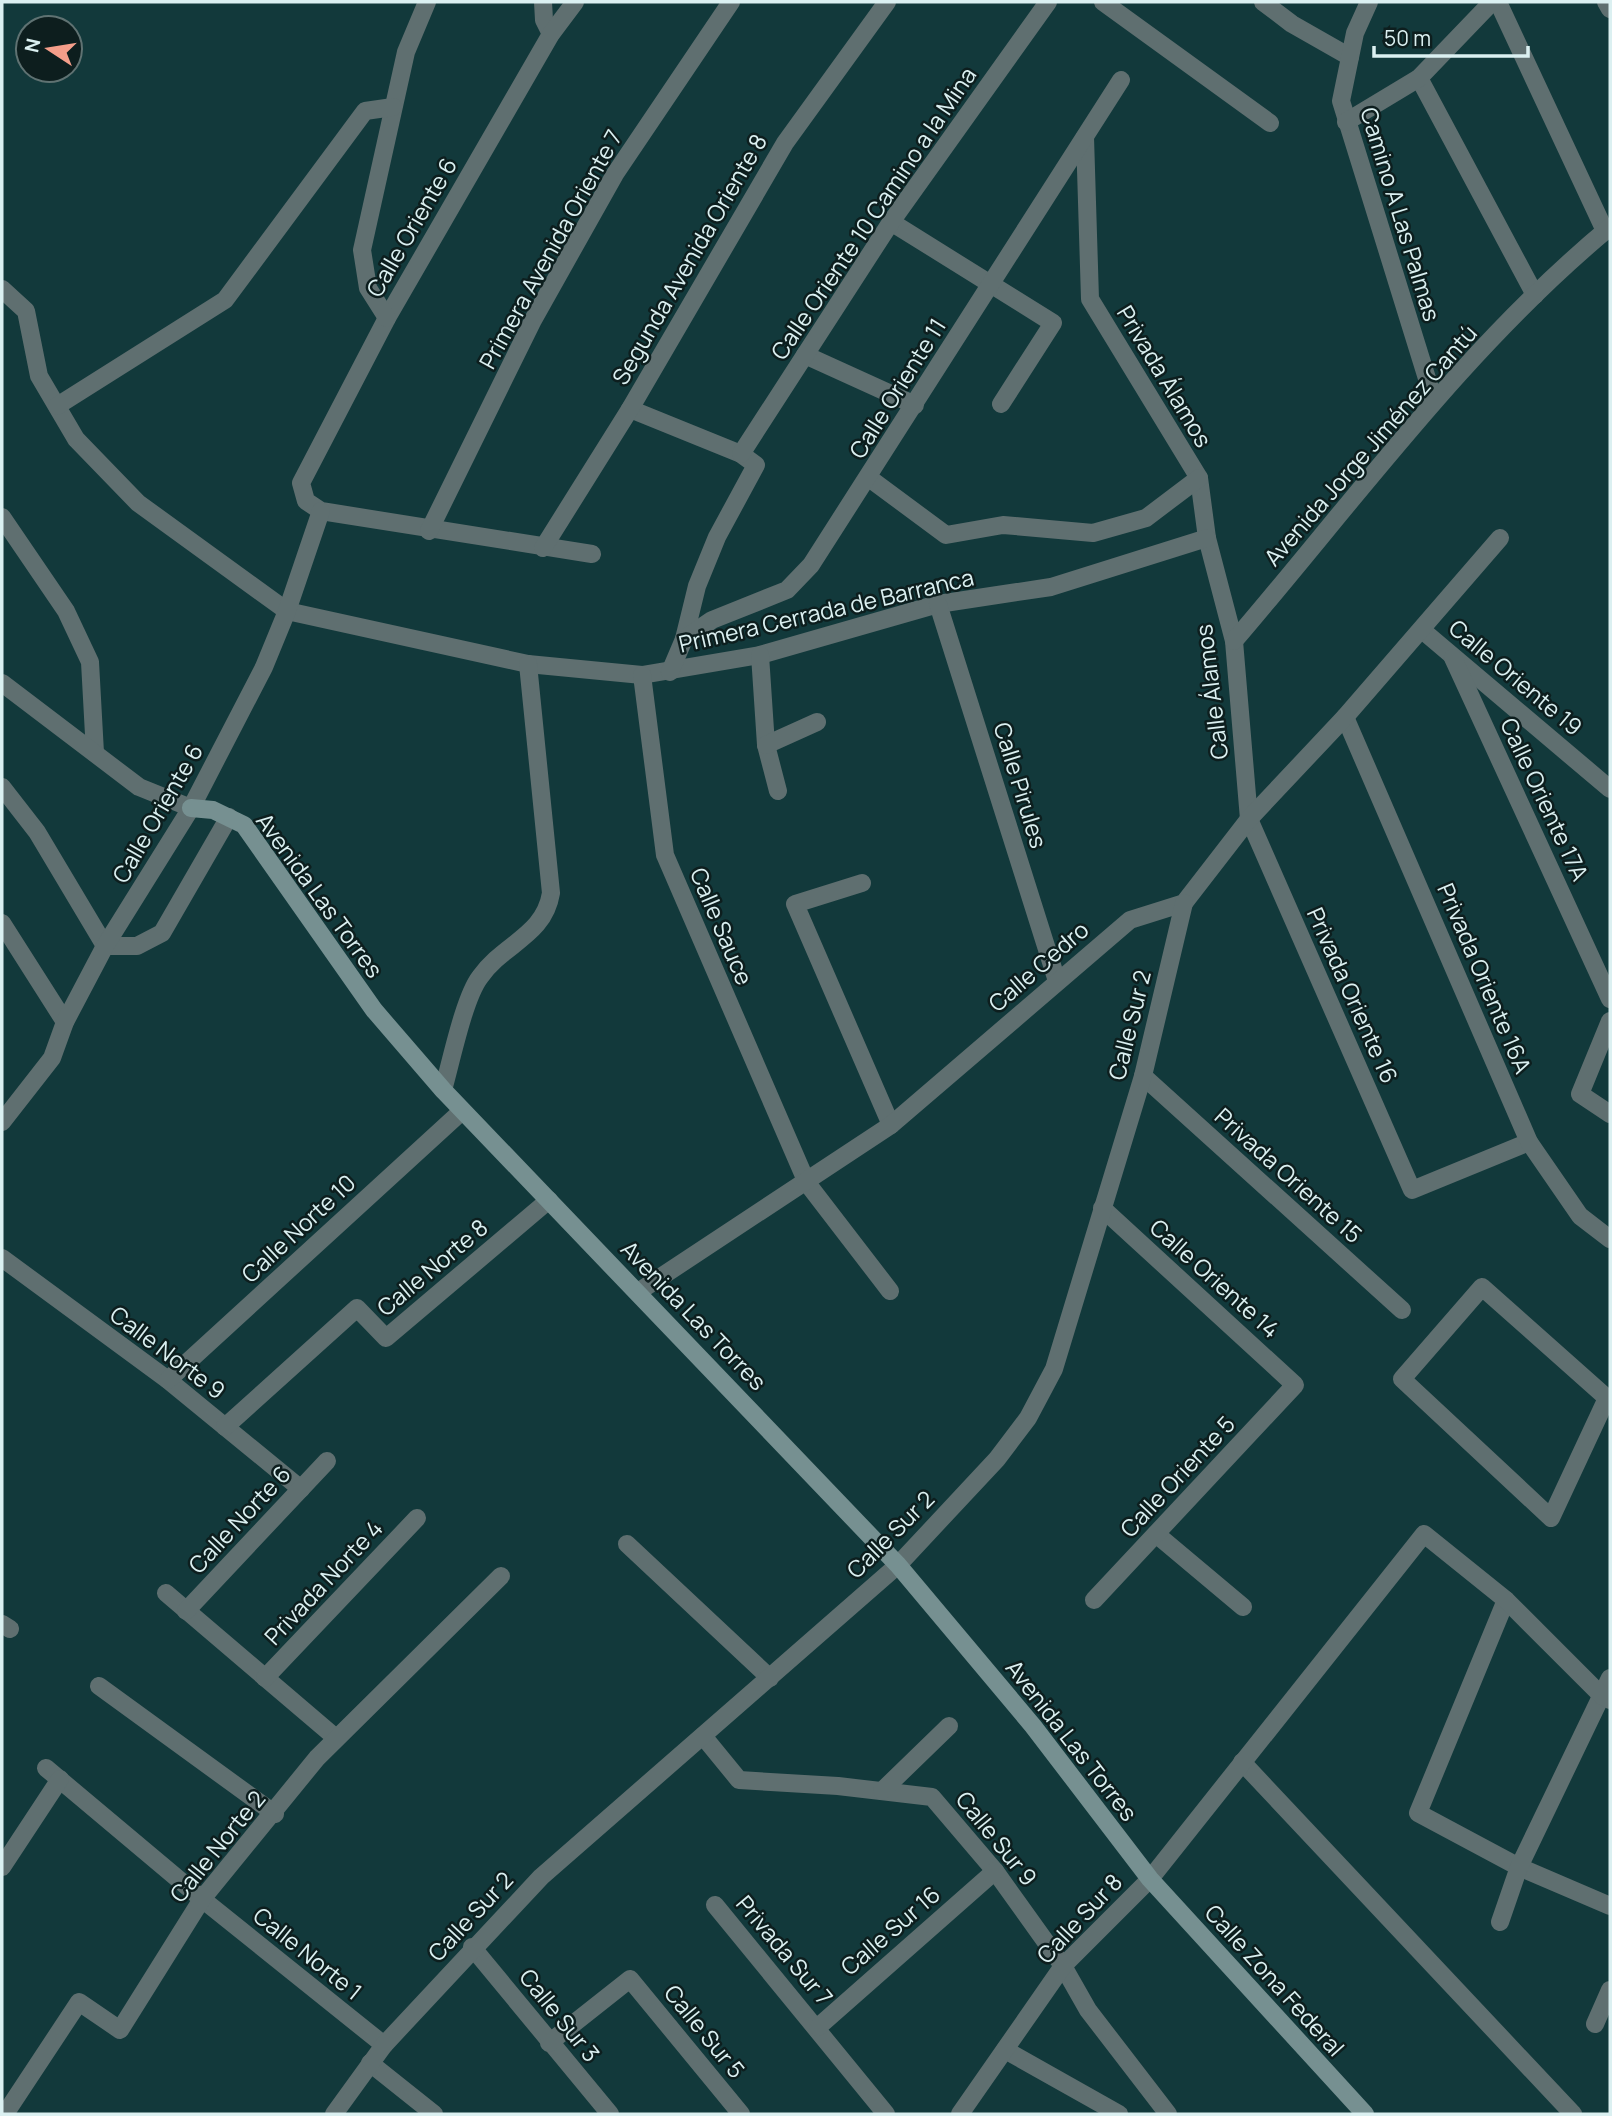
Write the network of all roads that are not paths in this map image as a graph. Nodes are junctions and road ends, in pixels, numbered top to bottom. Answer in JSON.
{"nodes":[{"id":1,"x":427,"y":2,"type":"edge"},
{"id":2,"x":543,"y":2,"type":"edge"},
{"id":3,"x":575,"y":2,"type":"edge"},
{"id":4,"x":731,"y":2,"type":"edge"},
{"id":5,"x":887,"y":2,"type":"edge"},
{"id":6,"x":1048,"y":2,"type":"edge"},
{"id":7,"x":1103,"y":2,"type":"edge"},
{"id":8,"x":1263,"y":2,"type":"edge"},
{"id":9,"x":1369,"y":2,"type":"edge"},
{"id":10,"x":1492,"y":2,"type":"edge"},
{"id":11,"x":1498,"y":2,"type":"edge"},
{"id":12,"x":1606,"y":2,"type":"edge"},
{"id":13,"x":1610,"y":9,"type":"edge"},
{"id":14,"x":551,"y":34,"type":"junction"},
{"id":15,"x":1350,"y":57,"type":"junction"},
{"id":16,"x":1419,"y":78,"type":"junction"},
{"id":17,"x":1121,"y":80,"type":"dead end"},
{"id":18,"x":393,"y":107,"type":"junction"},
{"id":19,"x":1346,"y":122,"type":"junction"},
{"id":20,"x":1270,"y":123,"type":"dead end"},
{"id":21,"x":1085,"y":137,"type":"junction"},
{"id":22,"x":891,"y":222,"type":"junction"},
{"id":23,"x":1608,"y":229,"type":"edge"},
{"id":24,"x":993,"y":283,"type":"junction"},
{"id":25,"x":2,"y":289,"type":"edge"},
{"id":26,"x":1535,"y":295,"type":"junction"},
{"id":27,"x":387,"y":318,"type":"junction"},
{"id":28,"x":805,"y":355,"type":"junction"},
{"id":29,"x":1434,"y":401,"type":"junction"},
{"id":30,"x":1001,"y":404,"type":"dead end"},
{"id":31,"x":915,"y":405,"type":"junction"},
{"id":32,"x":57,"y":406,"type":"junction"},
{"id":33,"x":630,"y":409,"type":"junction"},
{"id":34,"x":741,"y":454,"type":"junction"},
{"id":35,"x":869,"y":478,"type":"junction"},
{"id":36,"x":1199,"y":478,"type":"junction"},
{"id":37,"x":321,"y":511,"type":"junction"},
{"id":38,"x":2,"y":517,"type":"edge"},
{"id":39,"x":429,"y":531,"type":"junction"},
{"id":40,"x":1207,"y":538,"type":"junction"},
{"id":41,"x":1500,"y":538,"type":"dead end"},
{"id":42,"x":543,"y":548,"type":"junction"},
{"id":43,"x":592,"y":554,"type":"dead end"},
{"id":44,"x":938,"y":604,"type":"junction"},
{"id":45,"x":287,"y":611,"type":"junction"},
{"id":46,"x":1422,"y":630,"type":"junction"},
{"id":47,"x":684,"y":639,"type":"junction"},
{"id":48,"x":1234,"y":641,"type":"junction"},
{"id":49,"x":760,"y":655,"type":"junction"},
{"id":50,"x":1453,"y":658,"type":"junction"},
{"id":51,"x":528,"y":664,"type":"junction"},
{"id":52,"x":670,"y":671,"type":"junction"},
{"id":53,"x":642,"y":675,"type":"junction"},
{"id":54,"x":2,"y":683,"type":"edge"},
{"id":55,"x":1345,"y":717,"type":"junction"},
{"id":56,"x":817,"y":722,"type":"dead end"},
{"id":57,"x":766,"y":746,"type":"junction"},
{"id":58,"x":95,"y":753,"type":"junction"},
{"id":59,"x":1607,"y":780,"type":"edge"},
{"id":60,"x":2,"y":787,"type":"edge"},
{"id":61,"x":778,"y":791,"type":"dead end"},
{"id":62,"x":191,"y":808,"type":"junction"},
{"id":63,"x":229,"y":817,"type":"junction"},
{"id":64,"x":1249,"y":819,"type":"junction"},
{"id":65,"x":862,"y":883,"type":"dead end"},
{"id":66,"x":1184,"y":903,"type":"junction"},
{"id":67,"x":2,"y":923,"type":"edge"},
{"id":68,"x":105,"y":946,"type":"junction"},
{"id":69,"x":1057,"y":981,"type":"junction"},
{"id":70,"x":1610,"y":999,"type":"edge"},
{"id":71,"x":1610,"y":1021,"type":"edge"},
{"id":72,"x":65,"y":1022,"type":"junction"},
{"id":73,"x":1143,"y":1076,"type":"junction"},
{"id":74,"x":443,"y":1090,"type":"junction"},
{"id":75,"x":462,"y":1111,"type":"junction"},
{"id":76,"x":1610,"y":1114,"type":"edge"},
{"id":77,"x":2,"y":1122,"type":"edge"},
{"id":78,"x":891,"y":1125,"type":"junction"},
{"id":79,"x":1529,"y":1142,"type":"junction"},
{"id":80,"x":807,"y":1183,"type":"junction"},
{"id":81,"x":548,"y":1200,"type":"junction"},
{"id":82,"x":1102,"y":1208,"type":"junction"},
{"id":83,"x":1610,"y":1239,"type":"edge"},
{"id":84,"x":2,"y":1258,"type":"edge"},
{"id":85,"x":890,"y":1291,"type":"dead end"},
{"id":86,"x":638,"y":1292,"type":"junction"},
{"id":87,"x":1402,"y":1310,"type":"dead end"},
{"id":88,"x":168,"y":1380,"type":"junction"},
{"id":89,"x":1295,"y":1385,"type":"joint"},
{"id":90,"x":1609,"y":1399,"type":"edge"},
{"id":91,"x":225,"y":1427,"type":"junction"},
{"id":92,"x":327,"y":1461,"type":"dead end"},
{"id":93,"x":301,"y":1489,"type":"junction"},
{"id":94,"x":417,"y":1518,"type":"dead end"},
{"id":95,"x":1156,"y":1534,"type":"junction"},
{"id":96,"x":627,"y":1544,"type":"dead end"},
{"id":97,"x":898,"y":1565,"type":"junction"},
{"id":98,"x":500,"y":1576,"type":"dead end"},
{"id":99,"x":166,"y":1593,"type":"dead end"},
{"id":100,"x":1094,"y":1600,"type":"dead end"},
{"id":101,"x":1506,"y":1600,"type":"junction"},
{"id":102,"x":1243,"y":1607,"type":"dead end"},
{"id":103,"x":186,"y":1611,"type":"junction"},
{"id":104,"x":265,"y":1678,"type":"junction"},
{"id":105,"x":770,"y":1678,"type":"junction"},
{"id":106,"x":1610,"y":1678,"type":"edge"},
{"id":107,"x":99,"y":1686,"type":"dead end"},
{"id":108,"x":1606,"y":1698,"type":"edge"},
{"id":109,"x":949,"y":1726,"type":"dead end"},
{"id":110,"x":703,"y":1736,"type":"junction"},
{"id":111,"x":337,"y":1738,"type":"junction"},
{"id":112,"x":1242,"y":1762,"type":"junction"},
{"id":113,"x":882,"y":1791,"type":"junction"},
{"id":114,"x":275,"y":1814,"type":"junction"},
{"id":115,"x":2,"y":1867,"type":"edge"},
{"id":116,"x":1520,"y":1867,"type":"junction"},
{"id":117,"x":995,"y":1871,"type":"junction"},
{"id":118,"x":1150,"y":1879,"type":"junction"},
{"id":119,"x":202,"y":1899,"type":"junction"},
{"id":120,"x":715,"y":1905,"type":"dead end"},
{"id":121,"x":1610,"y":1906,"type":"edge"},
{"id":122,"x":1500,"y":1922,"type":"dead end"},
{"id":123,"x":472,"y":1947,"type":"junction"},
{"id":124,"x":1063,"y":1966,"type":"junction"},
{"id":125,"x":1610,"y":1990,"type":"edge"},
{"id":126,"x":1595,"y":2024,"type":"dead end"},
{"id":127,"x":818,"y":2027,"type":"junction"},
{"id":128,"x":550,"y":2043,"type":"junction"},
{"id":129,"x":384,"y":2045,"type":"junction"},
{"id":130,"x":1005,"y":2050,"type":"junction"},
{"id":131,"x":370,"y":2063,"type":"junction"},
{"id":132,"x":5,"y":2114,"type":"edge"},
{"id":133,"x":334,"y":2114,"type":"edge"},
{"id":134,"x":434,"y":2114,"type":"edge"},
{"id":135,"x":610,"y":2114,"type":"edge"},
{"id":136,"x":741,"y":2114,"type":"edge"},
{"id":137,"x":886,"y":2114,"type":"edge"},
{"id":138,"x":960,"y":2114,"type":"edge"},
{"id":139,"x":1119,"y":2114,"type":"edge"},
{"id":140,"x":1168,"y":2114,"type":"edge"},
{"id":141,"x":1365,"y":2114,"type":"edge"},
{"id":142,"x":1573,"y":2114,"type":"edge"}],
"edges":[{"from":1,"to":18,"type":"street"},
{"from":2,"to":14,"type":"street"},
{"from":3,"to":14,"type":"street","name":"Calle Oriente 6"},
{"from":4,"to":39,"type":"street","name":"Primera Avenida Oriente 7"},
{"from":5,"to":33,"type":"street","name":"Segunda Avenida Oriente 8"},
{"from":6,"to":22,"type":"street","name":"Calle Oriente 10 Camino a la Mina"},
{"from":7,"to":20,"type":"street"},
{"from":8,"to":15,"type":"street"},
{"from":9,"to":15,"type":"street","name":"Camino A Las Palmas"},
{"from":10,"to":16,"type":"street"},
{"from":11,"to":23,"type":"street"},
{"from":12,"to":13,"type":"street"},
{"from":14,"to":27,"type":"street","name":"Calle Oriente 6"},
{"from":15,"to":19,"type":"street","name":"Camino A Las Palmas"},
{"from":16,"to":19,"type":"street"},
{"from":16,"to":26,"type":"street"},
{"from":17,"to":21,"type":"street","name":"Calle Oriente 11"},
{"from":18,"to":27,"type":"street"},
{"from":18,"to":32,"type":"street"},
{"from":19,"to":29,"type":"street","name":"Camino A Las Palmas"},
{"from":21,"to":24,"type":"street","name":"Calle Oriente 11"},
{"from":21,"to":36,"type":"street","name":"Privada Álamos"},
{"from":22,"to":24,"type":"street"},
{"from":22,"to":28,"type":"street","name":"Calle Oriente 10 Camino a la Mina"},
{"from":23,"to":26,"type":"street","name":"Avenida Jorge Jiménez Cantú"},
{"from":24,"to":30,"type":"street"},
{"from":24,"to":31,"type":"street","name":"Calle Oriente 11"},
{"from":25,"to":32,"type":"street"},
{"from":26,"to":29,"type":"street","name":"Avenida Jorge Jiménez Cantú"},
{"from":27,"to":37,"type":"street","name":"Calle Oriente 6"},
{"from":28,"to":31,"type":"street"},
{"from":28,"to":34,"type":"street","name":"Calle Oriente 10 Camino a la Mina"},
{"from":29,"to":48,"type":"street","name":"Avenida Jorge Jiménez Cantú"},
{"from":31,"to":35,"type":"street","name":"Calle Oriente 11"},
{"from":32,"to":45,"type":"street"},
{"from":33,"to":34,"type":"street"},
{"from":33,"to":42,"type":"street","name":"Segunda Avenida Oriente 8"},
{"from":34,"to":47,"type":"street"},
{"from":35,"to":36,"type":"street"},
{"from":35,"to":47,"type":"street","name":"Calle Oriente 11"},
{"from":36,"to":40,"type":"street","name":"Calle Álamos"},
{"from":37,"to":39,"type":"street"},
{"from":37,"to":45,"type":"street","name":"Calle Oriente 6"},
{"from":38,"to":58,"type":"street"},
{"from":39,"to":42,"type":"street"},
{"from":40,"to":44,"type":"street","name":"Primera Cerrada de Barranca"},
{"from":40,"to":48,"type":"street","name":"Calle Álamos"},
{"from":41,"to":46,"type":"street"},
{"from":42,"to":43,"type":"street"},
{"from":44,"to":49,"type":"street","name":"Primera Cerrada de Barranca"},
{"from":44,"to":69,"type":"street","name":"Calle Pirules"},
{"from":45,"to":51,"type":"street","name":"Primera Cerrada de Barranca"},
{"from":45,"to":62,"type":"street","name":"Calle Oriente 6"},
{"from":46,"to":50,"type":"street","name":"Calle Oriente 19"},
{"from":46,"to":55,"type":"street"},
{"from":47,"to":52,"type":"street"},
{"from":48,"to":64,"type":"street","name":"Calle Álamos"},
{"from":49,"to":52,"type":"street","name":"Primera Cerrada de Barranca"},
{"from":49,"to":57,"type":"street"},
{"from":50,"to":59,"type":"street","name":"Calle Oriente 19"},
{"from":50,"to":70,"type":"street","name":"Calle Oriente 17A"},
{"from":51,"to":53,"type":"street","name":"Primera Cerrada de Barranca"},
{"from":51,"to":74,"type":"street"},
{"from":52,"to":53,"type":"street","name":"Primera Cerrada de Barranca"},
{"from":53,"to":80,"type":"street","name":"Calle Sauce"},
{"from":54,"to":58,"type":"street"},
{"from":55,"to":64,"type":"street"},
{"from":55,"to":79,"type":"street","name":"Privada Oriente 16A"},
{"from":56,"to":57,"type":"street"},
{"from":57,"to":61,"type":"street"},
{"from":58,"to":62,"type":"street"},
{"from":60,"to":68,"type":"street"},
{"from":62,"to":63,"type":"main road","name":"Avenida Las Torres"},
{"from":62,"to":68,"type":"street","name":"Calle Oriente 6"},
{"from":63,"to":68,"type":"street"},
{"from":63,"to":74,"type":"main road","name":"Avenida Las Torres"},
{"from":64,"to":66,"type":"street"},
{"from":64,"to":79,"type":"street","name":"Privada Oriente 16"},
{"from":65,"to":78,"type":"street"},
{"from":66,"to":69,"type":"street","name":"Calle Cedro"},
{"from":66,"to":73,"type":"street","name":"Calle Sur 2"},
{"from":67,"to":72,"type":"street"},
{"from":68,"to":72,"type":"street","name":"Calle Oriente 6"},
{"from":69,"to":78,"type":"street","name":"Calle Cedro"},
{"from":71,"to":76,"type":"street"},
{"from":72,"to":77,"type":"street","name":"Calle Oriente 6"},
{"from":73,"to":82,"type":"street","name":"Calle Sur 2"},
{"from":73,"to":87,"type":"street","name":"Privada Oriente 15"},
{"from":74,"to":75,"type":"main road","name":"Avenida Las Torres"},
{"from":75,"to":81,"type":"main road","name":"Avenida Las Torres"},
{"from":75,"to":88,"type":"street","name":"Calle Norte 10"},
{"from":78,"to":80,"type":"street","name":"Calle Cedro"},
{"from":79,"to":83,"type":"street","name":"Privada Oriente 16A"},
{"from":80,"to":85,"type":"street","name":"Calle Sauce"},
{"from":80,"to":86,"type":"street","name":"Calle Cedro"},
{"from":81,"to":86,"type":"main road","name":"Avenida Las Torres"},
{"from":81,"to":91,"type":"street","name":"Calle Norte 8"},
{"from":82,"to":89,"type":"street","name":"Calle Oriente 14"},
{"from":82,"to":97,"type":"street","name":"Calle Sur 2"},
{"from":84,"to":88,"type":"street","name":"Calle Norte 9"},
{"from":86,"to":97,"type":"main road","name":"Avenida Las Torres"},
{"from":88,"to":91,"type":"street","name":"Calle Norte 9"},
{"from":89,"to":95,"type":"street","name":"Calle Oriente 5"},
{"from":90,"to":90,"type":"street"},
{"from":91,"to":93,"type":"street","name":"Calle Norte 9"},
{"from":92,"to":93,"type":"street","name":"Calle Norte 6"},
{"from":93,"to":103,"type":"street","name":"Calle Norte 6"},
{"from":94,"to":104,"type":"street","name":"Privada Norte 4"},
{"from":95,"to":100,"type":"street","name":"Calle Oriente 5"},
{"from":95,"to":102,"type":"street"},
{"from":96,"to":105,"type":"street"},
{"from":97,"to":105,"type":"street","name":"Calle Sur 2"},
{"from":97,"to":118,"type":"main road","name":"Avenida Las Torres"},
{"from":98,"to":111,"type":"street","name":"Calle Norte 2"},
{"from":99,"to":103,"type":"street"},
{"from":101,"to":108,"type":"street"},
{"from":101,"to":112,"type":"street","name":"Calle Sur 8"},
{"from":101,"to":116,"type":"street"},
{"from":103,"to":104,"type":"street"},
{"from":104,"to":111,"type":"street"},
{"from":105,"to":110,"type":"street","name":"Calle Sur 2"},
{"from":106,"to":108,"type":"street"},
{"from":107,"to":114,"type":"street"},
{"from":108,"to":116,"type":"street"},
{"from":109,"to":113,"type":"street"},
{"from":110,"to":113,"type":"street","name":"Calle Sur 9"},
{"from":110,"to":123,"type":"street","name":"Calle Sur 2"},
{"from":111,"to":114,"type":"street","name":"Calle Norte 2"},
{"from":112,"to":118,"type":"street","name":"Calle Sur 8"},
{"from":112,"to":142,"type":"street"},
{"from":113,"to":117,"type":"street","name":"Calle Sur 9"},
{"from":114,"to":119,"type":"street","name":"Calle Norte 2"},
{"from":115,"to":119,"type":"street","name":"Calle Norte 1"},
{"from":116,"to":121,"type":"street"},
{"from":116,"to":122,"type":"street"},
{"from":117,"to":124,"type":"street","name":"Calle Sur 9"},
{"from":117,"to":127,"type":"street","name":"Calle Sur 16"},
{"from":118,"to":124,"type":"street","name":"Calle Sur 8"},
{"from":118,"to":141,"type":"main road","name":"Calle Zona Federal"},
{"from":119,"to":129,"type":"street","name":"Calle Norte 1"},
{"from":119,"to":132,"type":"street","name":"Calle Norte 2"},
{"from":120,"to":127,"type":"street","name":"Privada Sur 7"},
{"from":123,"to":128,"type":"street","name":"Calle Sur 3"},
{"from":123,"to":129,"type":"street","name":"Calle Sur 2"},
{"from":124,"to":130,"type":"street","name":"Calle Sur 8"},
{"from":124,"to":140,"type":"street","name":"Calle Sur 9"},
{"from":125,"to":126,"type":"street"},
{"from":127,"to":137,"type":"street","name":"Privada Sur 7"},
{"from":128,"to":135,"type":"street","name":"Calle Sur 3"},
{"from":128,"to":136,"type":"street","name":"Calle Sur 5"},
{"from":129,"to":131,"type":"street","name":"Calle Sur 2"},
{"from":130,"to":138,"type":"street","name":"Calle Sur 8"},
{"from":130,"to":139,"type":"street"},
{"from":131,"to":133,"type":"street","name":"Calle Sur 2"},
{"from":131,"to":134,"type":"street"}]}
